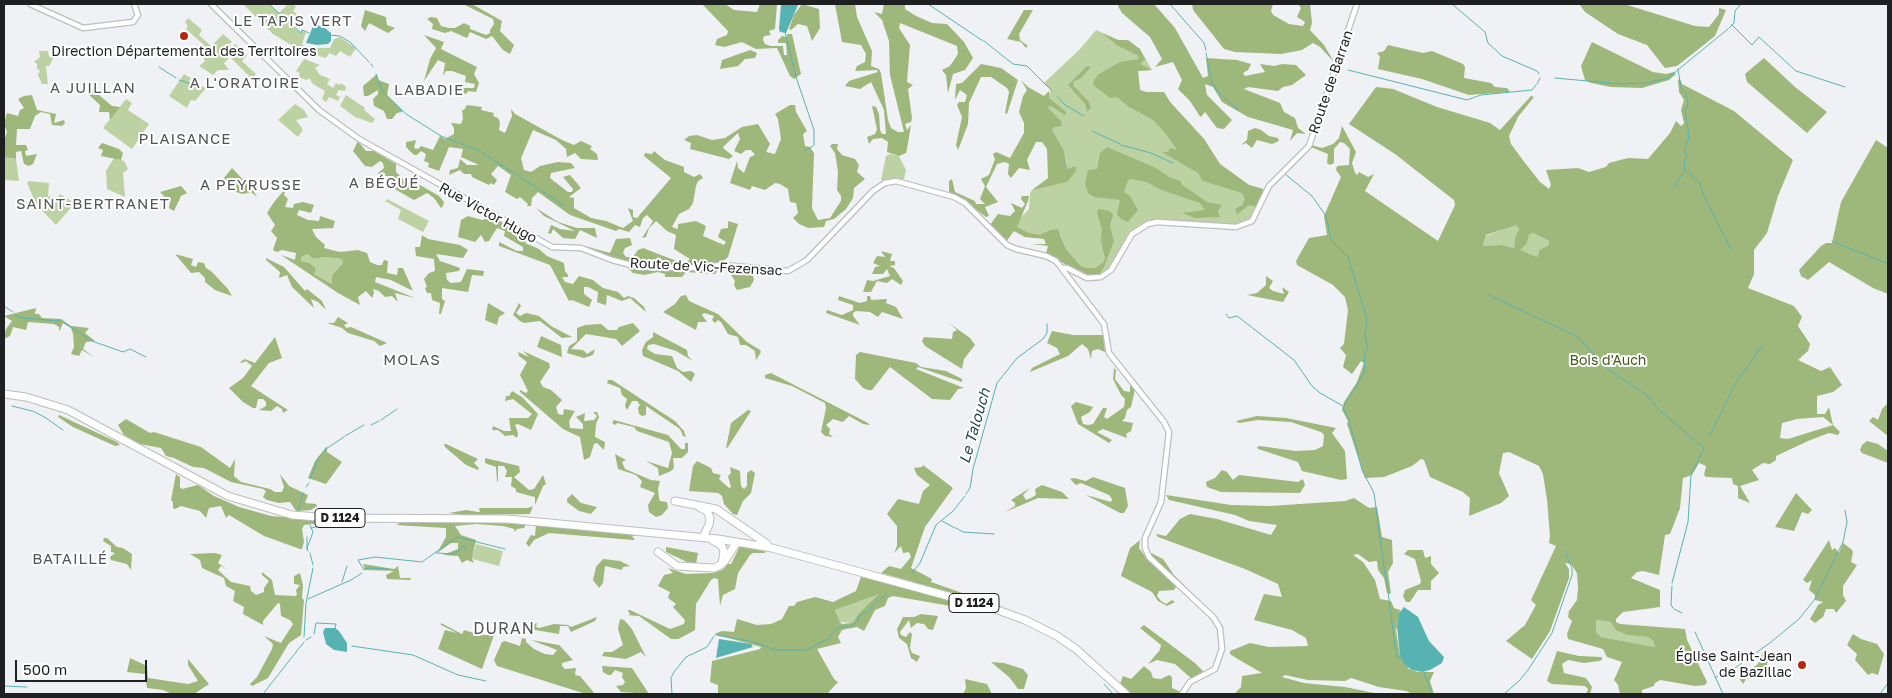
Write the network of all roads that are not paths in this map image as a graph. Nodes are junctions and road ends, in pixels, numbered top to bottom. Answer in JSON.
{"nodes":[{"id":1,"x":32,"y":4,"type":"edge"},
{"id":2,"x":134,"y":4,"type":"edge"},
{"id":3,"x":212,"y":4,"type":"edge"},
{"id":4,"x":1357,"y":4,"type":"edge"},
{"id":5,"x":557,"y":248,"type":"joint"},
{"id":6,"x":1064,"y":268,"type":"junction"},
{"id":7,"x":5,"y":394,"type":"edge"},
{"id":8,"x":701,"y":537,"type":"junction"},
{"id":9,"x":737,"y":542,"type":"junction"},
{"id":10,"x":800,"y":556,"type":"junction"},
{"id":11,"x":1126,"y":694,"type":"edge"},
{"id":12,"x":1182,"y":694,"type":"edge"}],
"edges":[{"from":1,"to":2,"type":"main road"},
{"from":3,"to":5,"type":"main road","name":"Rue Victor Hugo"},
{"from":4,"to":6,"type":"main road","name":"Route de Barran"},
{"from":5,"to":6,"type":"main road","name":"Route de Vic-Fezensac"},
{"from":6,"to":12,"type":"main road","name":"Route de Vic-Fezensac"},
{"from":7,"to":8,"type":"highway","number":"D 1124"},
{"from":8,"to":9,"type":"highway","number":"D 1124"},
{"from":8,"to":9,"type":"highway"},
{"from":8,"to":10,"type":"highway"},
{"from":9,"to":10,"type":"highway","number":"D 1124"},
{"from":10,"to":11,"type":"highway","number":"D 1124"}]}
